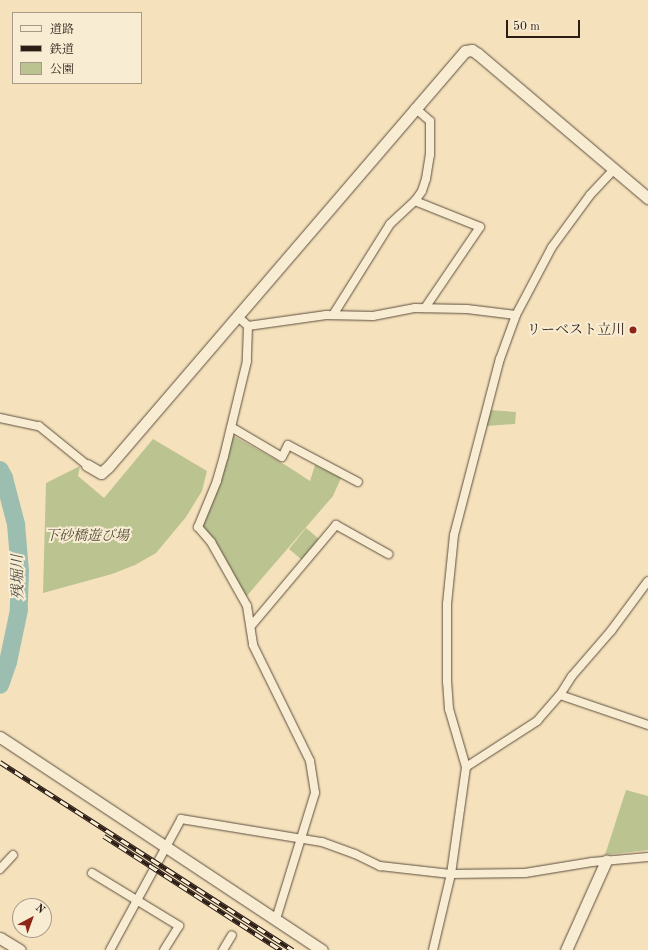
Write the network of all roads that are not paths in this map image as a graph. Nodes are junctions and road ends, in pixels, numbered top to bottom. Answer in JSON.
{"nodes":[{"id":1,"x":415,"y":108,"type":"junction"},
{"id":2,"x":614,"y":169,"type":"junction"},
{"id":3,"x":648,"y":198,"type":"edge"},
{"id":4,"x":414,"y":201,"type":"junction"},
{"id":5,"x":425,"y":308,"type":"junction"},
{"id":6,"x":333,"y":315,"type":"junction"},
{"id":7,"x":516,"y":315,"type":"junction"},
{"id":8,"x":237,"y":316,"type":"junction"},
{"id":9,"x":248,"y":326,"type":"junction"},
{"id":10,"x":0,"y":418,"type":"edge"},
{"id":11,"x":231,"y":427,"type":"junction"},
{"id":12,"x":87,"y":465,"type":"joint"},
{"id":13,"x":358,"y":482,"type":"dead end"},
{"id":14,"x":388,"y":554,"type":"dead end"},
{"id":15,"x":648,"y":581,"type":"edge"},
{"id":16,"x":251,"y":626,"type":"junction"},
{"id":17,"x":560,"y":696,"type":"junction"},
{"id":18,"x":648,"y":725,"type":"edge"},
{"id":19,"x":0,"y":737,"type":"edge"},
{"id":20,"x":466,"y":767,"type":"junction"},
{"id":21,"x":301,"y":838,"type":"junction"},
{"id":22,"x":166,"y":846,"type":"junction"},
{"id":23,"x":13,"y":854,"type":"dead end"},
{"id":24,"x":648,"y":857,"type":"edge"},
{"id":25,"x":606,"y":861,"type":"junction"},
{"id":26,"x":0,"y":869,"type":"edge"},
{"id":27,"x":92,"y":873,"type":"dead end"},
{"id":28,"x":451,"y":874,"type":"junction"},
{"id":29,"x":137,"y":900,"type":"junction"},
{"id":30,"x":276,"y":919,"type":"junction"},
{"id":31,"x":232,"y":935,"type":"dead end"},
{"id":32,"x":0,"y":938,"type":"edge"},
{"id":33,"x":20,"y":950,"type":"edge"},
{"id":34,"x":110,"y":950,"type":"edge"},
{"id":35,"x":164,"y":950,"type":"edge"},
{"id":36,"x":223,"y":950,"type":"edge"},
{"id":37,"x":322,"y":950,"type":"edge"},
{"id":38,"x":433,"y":950,"type":"edge"},
{"id":39,"x":566,"y":950,"type":"edge"}],
"edges":[{"from":1,"to":2,"type":"street"},
{"from":1,"to":4,"type":"street"},
{"from":1,"to":8,"type":"street"},
{"from":2,"to":3,"type":"street"},
{"from":2,"to":7,"type":"street"},
{"from":4,"to":5,"type":"street"},
{"from":4,"to":6,"type":"street"},
{"from":5,"to":6,"type":"street"},
{"from":5,"to":7,"type":"street"},
{"from":6,"to":9,"type":"street"},
{"from":7,"to":20,"type":"street"},
{"from":8,"to":9,"type":"street"},
{"from":8,"to":12,"type":"street"},
{"from":9,"to":11,"type":"street"},
{"from":10,"to":12,"type":"street"},
{"from":11,"to":13,"type":"street"},
{"from":11,"to":16,"type":"street"},
{"from":14,"to":16,"type":"street"},
{"from":15,"to":17,"type":"street"},
{"from":16,"to":21,"type":"street"},
{"from":17,"to":18,"type":"street"},
{"from":17,"to":20,"type":"street"},
{"from":19,"to":22,"type":"street"},
{"from":20,"to":28,"type":"street"},
{"from":21,"to":22,"type":"street"},
{"from":21,"to":28,"type":"street"},
{"from":21,"to":30,"type":"street"},
{"from":22,"to":29,"type":"street"},
{"from":22,"to":30,"type":"street"},
{"from":23,"to":26,"type":"street"},
{"from":24,"to":25,"type":"street"},
{"from":25,"to":28,"type":"street"},
{"from":25,"to":39,"type":"street"},
{"from":27,"to":29,"type":"street"},
{"from":28,"to":38,"type":"street"},
{"from":29,"to":34,"type":"street"},
{"from":29,"to":35,"type":"street"},
{"from":30,"to":37,"type":"street"},
{"from":31,"to":36,"type":"street"},
{"from":32,"to":33,"type":"street"}]}
